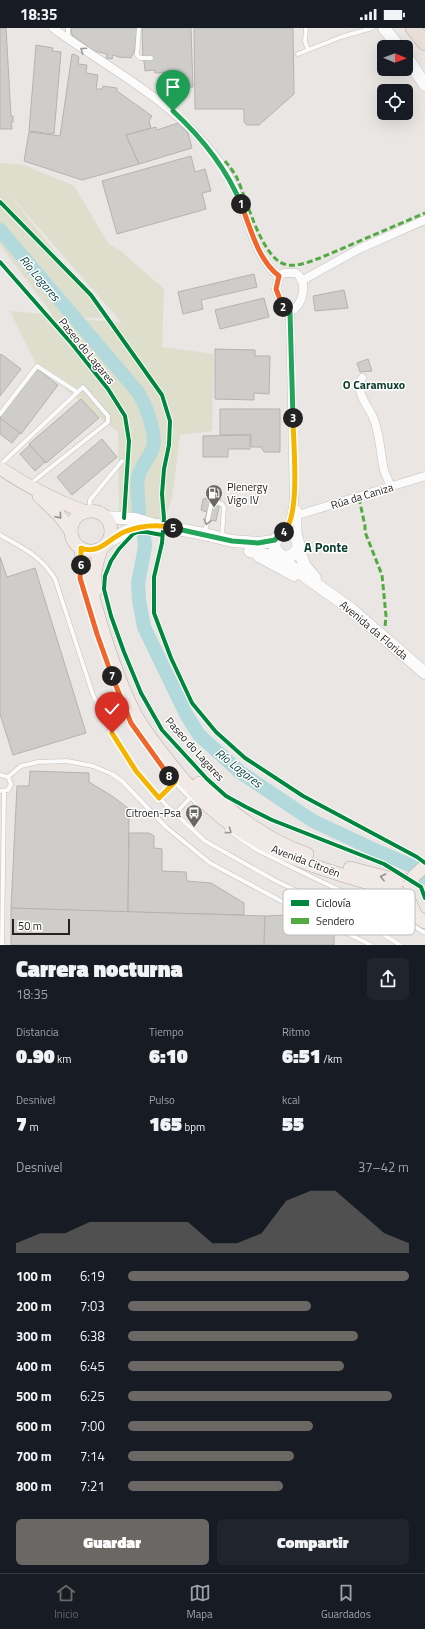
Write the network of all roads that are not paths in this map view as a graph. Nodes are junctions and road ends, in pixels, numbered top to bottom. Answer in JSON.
{"nodes":[{"id":1,"x":53,"y":28,"type":"edge"},
{"id":2,"x":68,"y":28,"type":"edge"},
{"id":3,"x":139,"y":28,"type":"edge"},
{"id":4,"x":306,"y":28,"type":"edge"},
{"id":5,"x":372,"y":28,"type":"edge"},
{"id":6,"x":384,"y":28,"type":"edge"},
{"id":7,"x":413,"y":28,"type":"edge"},
{"id":8,"x":68,"y":39,"type":"junction"},
{"id":9,"x":393,"y":40,"type":"edge"},
{"id":10,"x":425,"y":43,"type":"edge"},
{"id":11,"x":308,"y":49,"type":"junction"},
{"id":12,"x":298,"y":54,"type":"dead end"},
{"id":13,"x":151,"y":58,"type":"dead end"},
{"id":14,"x":413,"y":67,"type":"edge"},
{"id":15,"x":425,"y":85,"type":"edge"},
{"id":16,"x":425,"y":220,"type":"edge"},
{"id":17,"x":279,"y":276,"type":"junction"},
{"id":18,"x":302,"y":280,"type":"junction"},
{"id":19,"x":290,"y":312,"type":"junction"},
{"id":20,"x":362,"y":378,"type":"dead end"},
{"id":21,"x":77,"y":392,"type":"junction"},
{"id":22,"x":0,"y":414,"type":"edge"},
{"id":23,"x":122,"y":461,"type":"dead end"},
{"id":24,"x":0,"y":465,"type":"edge"},
{"id":25,"x":0,"y":468,"type":"edge"},
{"id":26,"x":425,"y":476,"type":"edge"},
{"id":27,"x":28,"y":486,"type":"junction"},
{"id":28,"x":391,"y":487,"type":"junction"},
{"id":29,"x":294,"y":502,"type":"junction"},
{"id":30,"x":87,"y":512,"type":"junction"},
{"id":31,"x":298,"y":515,"type":"junction"},
{"id":32,"x":105,"y":517,"type":"junction"},
{"id":33,"x":136,"y":524,"type":"junction"},
{"id":34,"x":71,"y":531,"type":"junction"},
{"id":35,"x":204,"y":534,"type":"junction"},
{"id":36,"x":0,"y":535,"type":"edge"},
{"id":37,"x":279,"y":537,"type":"junction"},
{"id":38,"x":227,"y":540,"type":"junction"},
{"id":39,"x":104,"y":545,"type":"junction"},
{"id":40,"x":298,"y":545,"type":"junction"},
{"id":41,"x":250,"y":551,"type":"junction"},
{"id":42,"x":81,"y":554,"type":"junction"},
{"id":43,"x":284,"y":557,"type":"junction"},
{"id":44,"x":321,"y":588,"type":"junction"},
{"id":45,"x":102,"y":647,"type":"dead end"},
{"id":46,"x":425,"y":673,"type":"edge"},
{"id":47,"x":119,"y":694,"type":"dead end"},
{"id":48,"x":0,"y":775,"type":"edge"},
{"id":49,"x":8,"y":777,"type":"junction"},
{"id":50,"x":175,"y":782,"type":"junction"},
{"id":51,"x":2,"y":792,"type":"edge"},
{"id":52,"x":159,"y":798,"type":"junction"},
{"id":53,"x":190,"y":798,"type":"junction"},
{"id":54,"x":204,"y":810,"type":"dead end"},
{"id":55,"x":175,"y":814,"type":"junction"},
{"id":56,"x":225,"y":828,"type":"dead end"},
{"id":57,"x":425,"y":866,"type":"edge"},
{"id":58,"x":293,"y":867,"type":"junction"},
{"id":59,"x":347,"y":876,"type":"junction"},
{"id":60,"x":411,"y":881,"type":"junction"},
{"id":61,"x":293,"y":889,"type":"edge"},
{"id":62,"x":338,"y":889,"type":"edge"},
{"id":63,"x":392,"y":889,"type":"edge"},
{"id":64,"x":410,"y":889,"type":"edge"},
{"id":65,"x":283,"y":902,"type":"edge"},
{"id":66,"x":415,"y":914,"type":"edge"},
{"id":67,"x":425,"y":922,"type":"edge"},
{"id":68,"x":415,"y":928,"type":"edge"},
{"id":69,"x":425,"y":933,"type":"edge"},
{"id":70,"x":351,"y":935,"type":"edge"},
{"id":71,"x":384,"y":935,"type":"edge"},
{"id":72,"x":2,"y":945,"type":"edge"},
{"id":73,"x":371,"y":945,"type":"edge"},
{"id":74,"x":400,"y":945,"type":"edge"}],
"edges":[{"from":1,"to":8,"type":"street"},
{"from":2,"to":8,"type":"lane"},
{"from":3,"to":13,"type":"lane"},
{"from":4,"to":11,"type":"lane"},
{"from":5,"to":11,"type":"lane"},
{"from":6,"to":9,"type":"main road"},
{"from":7,"to":10,"type":"highway"},
{"from":17,"to":8,"type":"street","one_way":true},
{"from":11,"to":12,"type":"lane"},
{"from":14,"to":15,"type":"main road"},
{"from":16,"to":18,"type":"street"},
{"from":17,"to":18,"type":"street"},
{"from":17,"to":19,"type":"street"},
{"from":18,"to":19,"type":"street"},
{"from":19,"to":29,"type":"street"},
{"from":20,"to":28,"type":"street"},
{"from":21,"to":22,"type":"lane"},
{"from":21,"to":24,"type":"lane"},
{"from":21,"to":27,"type":"lane"},
{"from":23,"to":30,"type":"lane"},
{"from":25,"to":27,"type":"main road"},
{"from":26,"to":28,"type":"street","name":"Rúa da Caniza"},
{"from":27,"to":30,"type":"main road"},
{"from":27,"to":34,"type":"main road","one_way":true},
{"from":28,"to":31,"type":"street","name":"Rúa da Caniza"},
{"from":29,"to":31,"type":"street"},
{"from":29,"to":37,"type":"street"},
{"from":30,"to":32,"type":"main road"},
{"from":30,"to":34,"type":"main road"},
{"from":31,"to":40,"type":"street"},
{"from":32,"to":33,"type":"main road","name":"Avenida da Florida"},
{"from":32,"to":39,"type":"main road"},
{"from":33,"to":35,"type":"main road","name":"Avenida da Florida"},
{"from":33,"to":39,"type":"main road","name":"Avenida da Florida"},
{"from":34,"to":42,"type":"main road"},
{"from":35,"to":38,"type":"main road","name":"Avenida da Florida"},
{"from":38,"to":35,"type":"lane","one_way":true},
{"from":36,"to":52,"type":"lane"},
{"from":37,"to":38,"type":"main road","name":"Avenida da Florida"},
{"from":37,"to":40,"type":"main road"},
{"from":37,"to":43,"type":"main road"},
{"from":38,"to":41,"type":"main road","name":"Avenida da Florida"},
{"from":39,"to":42,"type":"main road"},
{"from":60,"to":39,"type":"main road","name":"Avenida Citroën","one_way":true},
{"from":40,"to":43,"type":"main road"},
{"from":40,"to":44,"type":"main road","name":"Avenida da Florida"},
{"from":41,"to":43,"type":"main road","name":"Avenida da Florida"},
{"from":41,"to":44,"type":"main road","name":"Avenida da Florida"},
{"from":42,"to":45,"type":"lane"},
{"from":42,"to":59,"type":"main road","name":"Avenida Citroën"},
{"from":43,"to":44,"type":"main road","name":"Avenida da Florida"},
{"from":44,"to":46,"type":"main road","name":"Avenida da Florida"},
{"from":47,"to":50,"type":"lane"},
{"from":48,"to":49,"type":"lane"},
{"from":49,"to":51,"type":"lane"},
{"from":49,"to":65,"type":"lane"},
{"from":50,"to":52,"type":"lane"},
{"from":50,"to":53,"type":"lane"},
{"from":51,"to":72,"type":"lane"},
{"from":52,"to":55,"type":"lane"},
{"from":53,"to":54,"type":"lane"},
{"from":53,"to":55,"type":"lane"},
{"from":55,"to":61,"type":"lane"},
{"from":56,"to":58,"type":"lane","one_way":true},
{"from":57,"to":60,"type":"main road","bridge":true},
{"from":58,"to":59,"type":"main road"},
{"from":58,"to":62,"type":"lane"},
{"from":59,"to":63,"type":"main road","name":"Avenida Citroën"},
{"from":60,"to":64,"type":"main road"},
{"from":66,"to":67,"type":"main road","name":"Avenida Citroën"},
{"from":68,"to":69,"type":"lane"},
{"from":70,"to":73,"type":"lane"},
{"from":71,"to":74,"type":"lane"}]}
